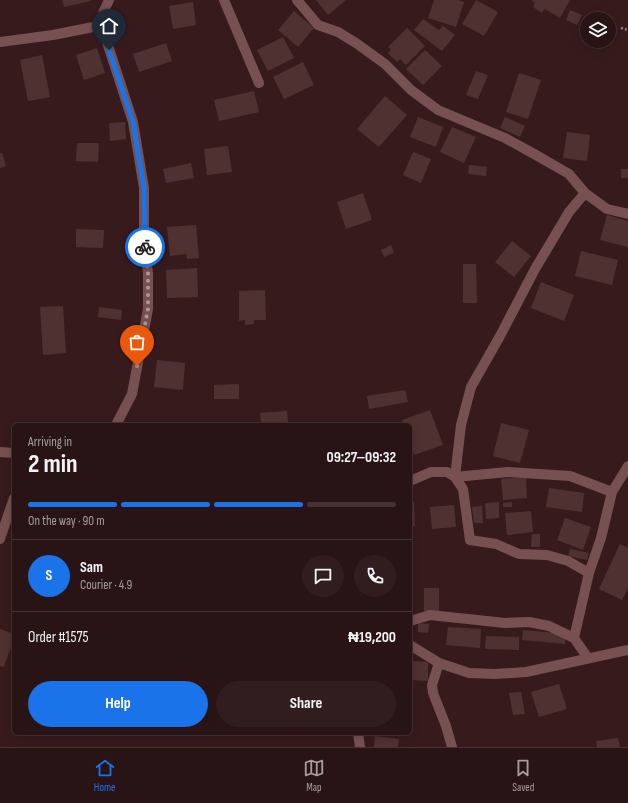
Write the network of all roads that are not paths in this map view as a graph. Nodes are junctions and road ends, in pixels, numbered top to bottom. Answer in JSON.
{"nodes":[{"id":1,"x":109,"y":0,"type":"edge"},
{"id":2,"x":224,"y":0,"type":"edge"},
{"id":3,"x":297,"y":0,"type":"edge"},
{"id":4,"x":102,"y":25,"type":"junction"},
{"id":5,"x":0,"y":42,"type":"edge"},
{"id":6,"x":259,"y":83,"type":"dead end"},
{"id":7,"x":585,"y":193,"type":"junction"},
{"id":8,"x":628,"y":214,"type":"edge"},
{"id":9,"x":117,"y":423,"type":"edge"},
{"id":10,"x":0,"y":452,"type":"edge"},
{"id":11,"x":12,"y":453,"type":"edge"},
{"id":12,"x":628,"y":466,"type":"edge"},
{"id":13,"x":456,"y":477,"type":"junction"},
{"id":14,"x":412,"y":480,"type":"edge"},
{"id":15,"x":612,"y":492,"type":"junction"},
{"id":16,"x":12,"y":504,"type":"edge"},
{"id":17,"x":0,"y":540,"type":"edge"},
{"id":18,"x":589,"y":573,"type":"junction"},
{"id":19,"x":412,"y":621,"type":"edge"},
{"id":20,"x":574,"y":638,"type":"junction"},
{"id":21,"x":412,"y":646,"type":"edge"},
{"id":22,"x":628,"y":650,"type":"edge"},
{"id":23,"x":588,"y":658,"type":"junction"},
{"id":24,"x":439,"y":663,"type":"junction"},
{"id":25,"x":358,"y":735,"type":"edge"},
{"id":26,"x":360,"y":747,"type":"edge"},
{"id":27,"x":452,"y":747,"type":"edge"}],
"edges":[{"from":1,"to":4,"type":"street"},
{"from":2,"to":6,"type":"street"},
{"from":3,"to":7,"type":"street"},
{"from":4,"to":5,"type":"street"},
{"from":4,"to":9,"type":"street"},
{"from":7,"to":8,"type":"street"},
{"from":7,"to":13,"type":"street"},
{"from":10,"to":11,"type":"street"},
{"from":12,"to":15,"type":"street"},
{"from":13,"to":14,"type":"street"},
{"from":13,"to":15,"type":"street"},
{"from":13,"to":18,"type":"street"},
{"from":15,"to":18,"type":"street"},
{"from":16,"to":17,"type":"street"},
{"from":18,"to":20,"type":"street"},
{"from":19,"to":20,"type":"street"},
{"from":20,"to":23,"type":"street"},
{"from":21,"to":24,"type":"street"},
{"from":22,"to":23,"type":"street"},
{"from":23,"to":24,"type":"street"},
{"from":24,"to":27,"type":"street"},
{"from":25,"to":26,"type":"street"}]}
